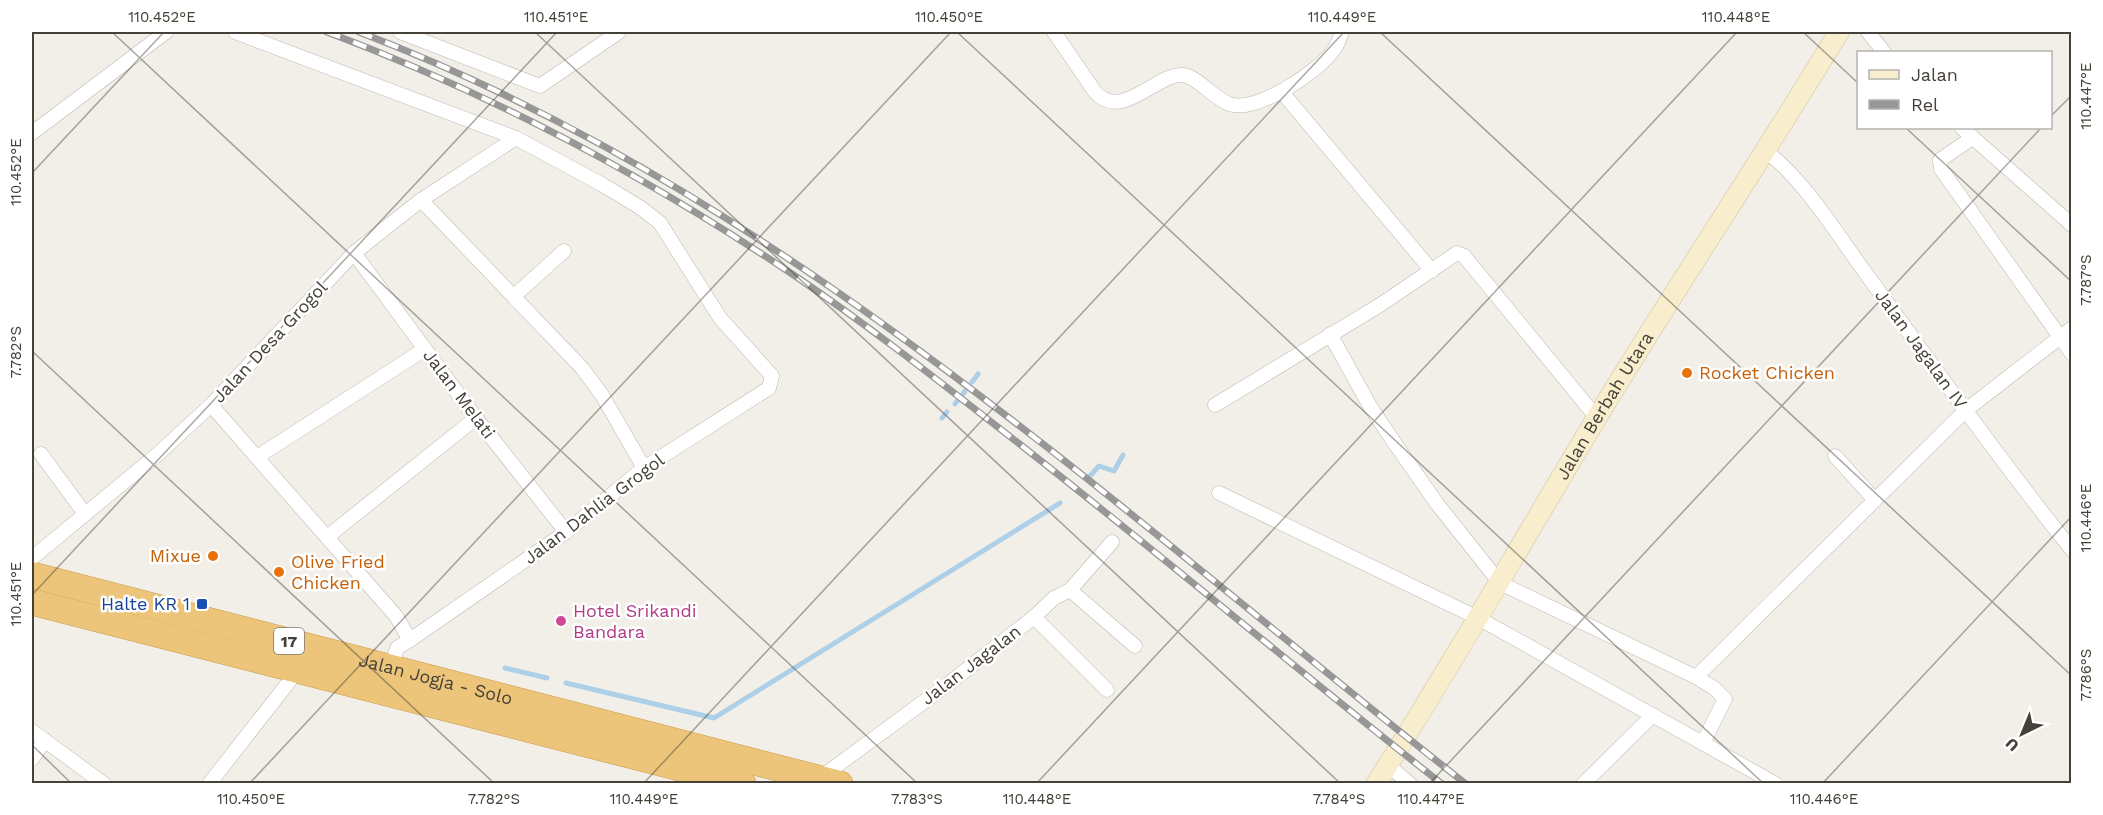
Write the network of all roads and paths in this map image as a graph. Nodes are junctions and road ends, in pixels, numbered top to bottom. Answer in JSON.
{"nodes":[{"id":1,"x":166,"y":32,"type":"edge"},
{"id":2,"x":235,"y":32,"type":"edge"},
{"id":3,"x":400,"y":32,"type":"edge"},
{"id":4,"x":619,"y":32,"type":"edge"},
{"id":5,"x":1054,"y":32,"type":"edge"},
{"id":6,"x":1342,"y":32,"type":"edge"},
{"id":7,"x":1839,"y":32,"type":"edge"},
{"id":8,"x":1868,"y":32,"type":"edge"},
{"id":9,"x":1883,"y":51,"type":"edge"},
{"id":10,"x":1281,"y":91,"type":"junction"},
{"id":11,"x":1963,"y":129,"type":"edge"},
{"id":12,"x":32,"y":133,"type":"edge"},
{"id":13,"x":516,"y":138,"type":"junction"},
{"id":14,"x":1972,"y":138,"type":"junction"},
{"id":15,"x":1766,"y":152,"type":"junction"},
{"id":16,"x":421,"y":200,"type":"junction"},
{"id":17,"x":2072,"y":225,"type":"edge"},
{"id":18,"x":564,"y":251,"type":"dead end"},
{"id":19,"x":354,"y":253,"type":"junction"},
{"id":20,"x":1432,"y":271,"type":"junction"},
{"id":21,"x":514,"y":296,"type":"junction"},
{"id":22,"x":2072,"y":328,"type":"edge"},
{"id":23,"x":1330,"y":334,"type":"junction"},
{"id":24,"x":2058,"y":337,"type":"junction"},
{"id":25,"x":425,"y":349,"type":"junction"},
{"id":26,"x":2072,"y":354,"type":"edge"},
{"id":27,"x":211,"y":405,"type":"junction"},
{"id":28,"x":1215,"y":405,"type":"dead end"},
{"id":29,"x":1965,"y":410,"type":"junction"},
{"id":30,"x":476,"y":418,"type":"junction"},
{"id":31,"x":1597,"y":418,"type":"junction"},
{"id":32,"x":41,"y":454,"type":"dead end"},
{"id":33,"x":1835,"y":456,"type":"dead end"},
{"id":34,"x":257,"y":457,"type":"junction"},
{"id":35,"x":644,"y":468,"type":"junction"},
{"id":36,"x":1219,"y":493,"type":"dead end"},
{"id":37,"x":1875,"y":500,"type":"junction"},
{"id":38,"x":85,"y":514,"type":"junction"},
{"id":39,"x":566,"y":532,"type":"junction"},
{"id":40,"x":327,"y":537,"type":"junction"},
{"id":41,"x":1112,"y":542,"type":"dead end"},
{"id":42,"x":2072,"y":550,"type":"edge"},
{"id":43,"x":32,"y":558,"type":"edge"},
{"id":44,"x":32,"y":575,"type":"edge"},
{"id":45,"x":1500,"y":583,"type":"junction"},
{"id":46,"x":1070,"y":590,"type":"junction"},
{"id":47,"x":32,"y":602,"type":"edge"},
{"id":48,"x":1034,"y":617,"type":"junction"},
{"id":49,"x":1478,"y":618,"type":"junction"},
{"id":50,"x":410,"y":640,"type":"junction"},
{"id":51,"x":1135,"y":646,"type":"dead end"},
{"id":52,"x":391,"y":668,"type":"junction"},
{"id":53,"x":298,"y":669,"type":"junction"},
{"id":54,"x":1696,"y":677,"type":"junction"},
{"id":55,"x":1107,"y":690,"type":"dead end"},
{"id":56,"x":547,"y":707,"type":"junction"},
{"id":57,"x":1653,"y":715,"type":"junction"},
{"id":58,"x":32,"y":731,"type":"edge"},
{"id":59,"x":541,"y":732,"type":"junction"},
{"id":60,"x":45,"y":740,"type":"junction"},
{"id":61,"x":1703,"y":743,"type":"junction"},
{"id":62,"x":32,"y":759,"type":"edge"},
{"id":63,"x":1388,"y":765,"type":"junction"},
{"id":64,"x":830,"y":781,"type":"edge"},
{"id":65,"x":104,"y":783,"type":"edge"},
{"id":66,"x":209,"y":783,"type":"edge"},
{"id":67,"x":743,"y":783,"type":"edge"},
{"id":68,"x":1376,"y":783,"type":"edge"},
{"id":69,"x":1410,"y":783,"type":"edge"},
{"id":70,"x":1583,"y":783,"type":"edge"},
{"id":71,"x":1776,"y":783,"type":"edge"}],
"edges":[{"from":1,"to":12,"type":"street"},
{"from":2,"to":13,"type":"street"},
{"from":3,"to":4,"type":"street"},
{"from":5,"to":10,"type":"street"},
{"from":6,"to":10,"type":"street"},
{"from":7,"to":15,"type":"main road","name":"Jalan Berbah Utara"},
{"from":8,"to":9,"type":"street"},
{"from":10,"to":20,"type":"street"},
{"from":11,"to":14,"type":"street"},
{"from":13,"to":16,"type":"street","name":"Jalan Desa Grogol"},
{"from":13,"to":35,"type":"street","name":"Jalan Dahlia Grogol"},
{"from":14,"to":17,"type":"street"},
{"from":14,"to":24,"type":"street"},
{"from":15,"to":29,"type":"street","name":"Jalan Jagalan IV"},
{"from":15,"to":31,"type":"main road","name":"Jalan Berbah Utara"},
{"from":16,"to":19,"type":"street","name":"Jalan Desa Grogol"},
{"from":16,"to":21,"type":"street"},
{"from":18,"to":21,"type":"street"},
{"from":19,"to":25,"type":"street","name":"Jalan Melati"},
{"from":19,"to":27,"type":"street","name":"Jalan Desa Grogol"},
{"from":20,"to":23,"type":"street"},
{"from":20,"to":31,"type":"street"},
{"from":21,"to":35,"type":"street"},
{"from":22,"to":24,"type":"street"},
{"from":23,"to":28,"type":"street"},
{"from":23,"to":45,"type":"street"},
{"from":24,"to":26,"type":"street"},
{"from":24,"to":29,"type":"street"},
{"from":25,"to":30,"type":"street","name":"Jalan Melati"},
{"from":25,"to":34,"type":"street"},
{"from":27,"to":34,"type":"street"},
{"from":27,"to":38,"type":"street","name":"Jalan Desa Grogol"},
{"from":29,"to":37,"type":"street"},
{"from":29,"to":42,"type":"street","name":"Jalan Jagalan IV"},
{"from":30,"to":39,"type":"street","name":"Jalan Melati"},
{"from":30,"to":40,"type":"street"},
{"from":31,"to":45,"type":"main road","name":"Jalan Berbah Utara"},
{"from":32,"to":38,"type":"street"},
{"from":33,"to":37,"type":"street"},
{"from":34,"to":40,"type":"street"},
{"from":35,"to":39,"type":"street","name":"Jalan Dahlia Grogol"},
{"from":36,"to":49,"type":"street"},
{"from":37,"to":54,"type":"street"},
{"from":38,"to":43,"type":"street","name":"Jalan Desa Grogol"},
{"from":39,"to":50,"type":"street","name":"Jalan Dahlia Grogol"},
{"from":40,"to":50,"type":"street"},
{"from":41,"to":46,"type":"street","name":"Jalan Jagalan"},
{"from":44,"to":52,"type":"highway","name":"Jalan Jogja - Solo","number":"17"},
{"from":45,"to":49,"type":"main road","name":"Jalan Berbah Utara"},
{"from":45,"to":54,"type":"street"},
{"from":46,"to":48,"type":"street","name":"Jalan Jagalan"},
{"from":46,"to":51,"type":"street"},
{"from":47,"to":53,"type":"highway","name":"Jalan Jogja - Solo","number":"17"},
{"from":48,"to":55,"type":"street"},
{"from":48,"to":64,"type":"street","name":"Jalan Jagalan"},
{"from":49,"to":57,"type":"street"},
{"from":49,"to":63,"type":"main road","name":"Jalan Berbah Utara"},
{"from":50,"to":52,"type":"street","name":"Jalan Dahlia Grogol"},
{"from":52,"to":56,"type":"highway","name":"Jalan Jogja - Solo","number":"17"},
{"from":53,"to":59,"type":"highway","name":"Jalan Jogja - Solo","number":"17"},
{"from":53,"to":66,"type":"street"},
{"from":54,"to":61,"type":"street"},
{"from":56,"to":59,"type":"highway"},
{"from":56,"to":64,"type":"highway","name":"Jalan Jogja - Solo","number":"17"},
{"from":57,"to":61,"type":"street"},
{"from":57,"to":70,"type":"street"},
{"from":58,"to":60,"type":"street"},
{"from":59,"to":67,"type":"highway","name":"Jalan Jogja - Solo","number":"17"},
{"from":60,"to":62,"type":"street"},
{"from":60,"to":65,"type":"street"},
{"from":61,"to":71,"type":"street"},
{"from":63,"to":68,"type":"main road","name":"Jalan Berbah Utara"},
{"from":63,"to":69,"type":"street"}]}
